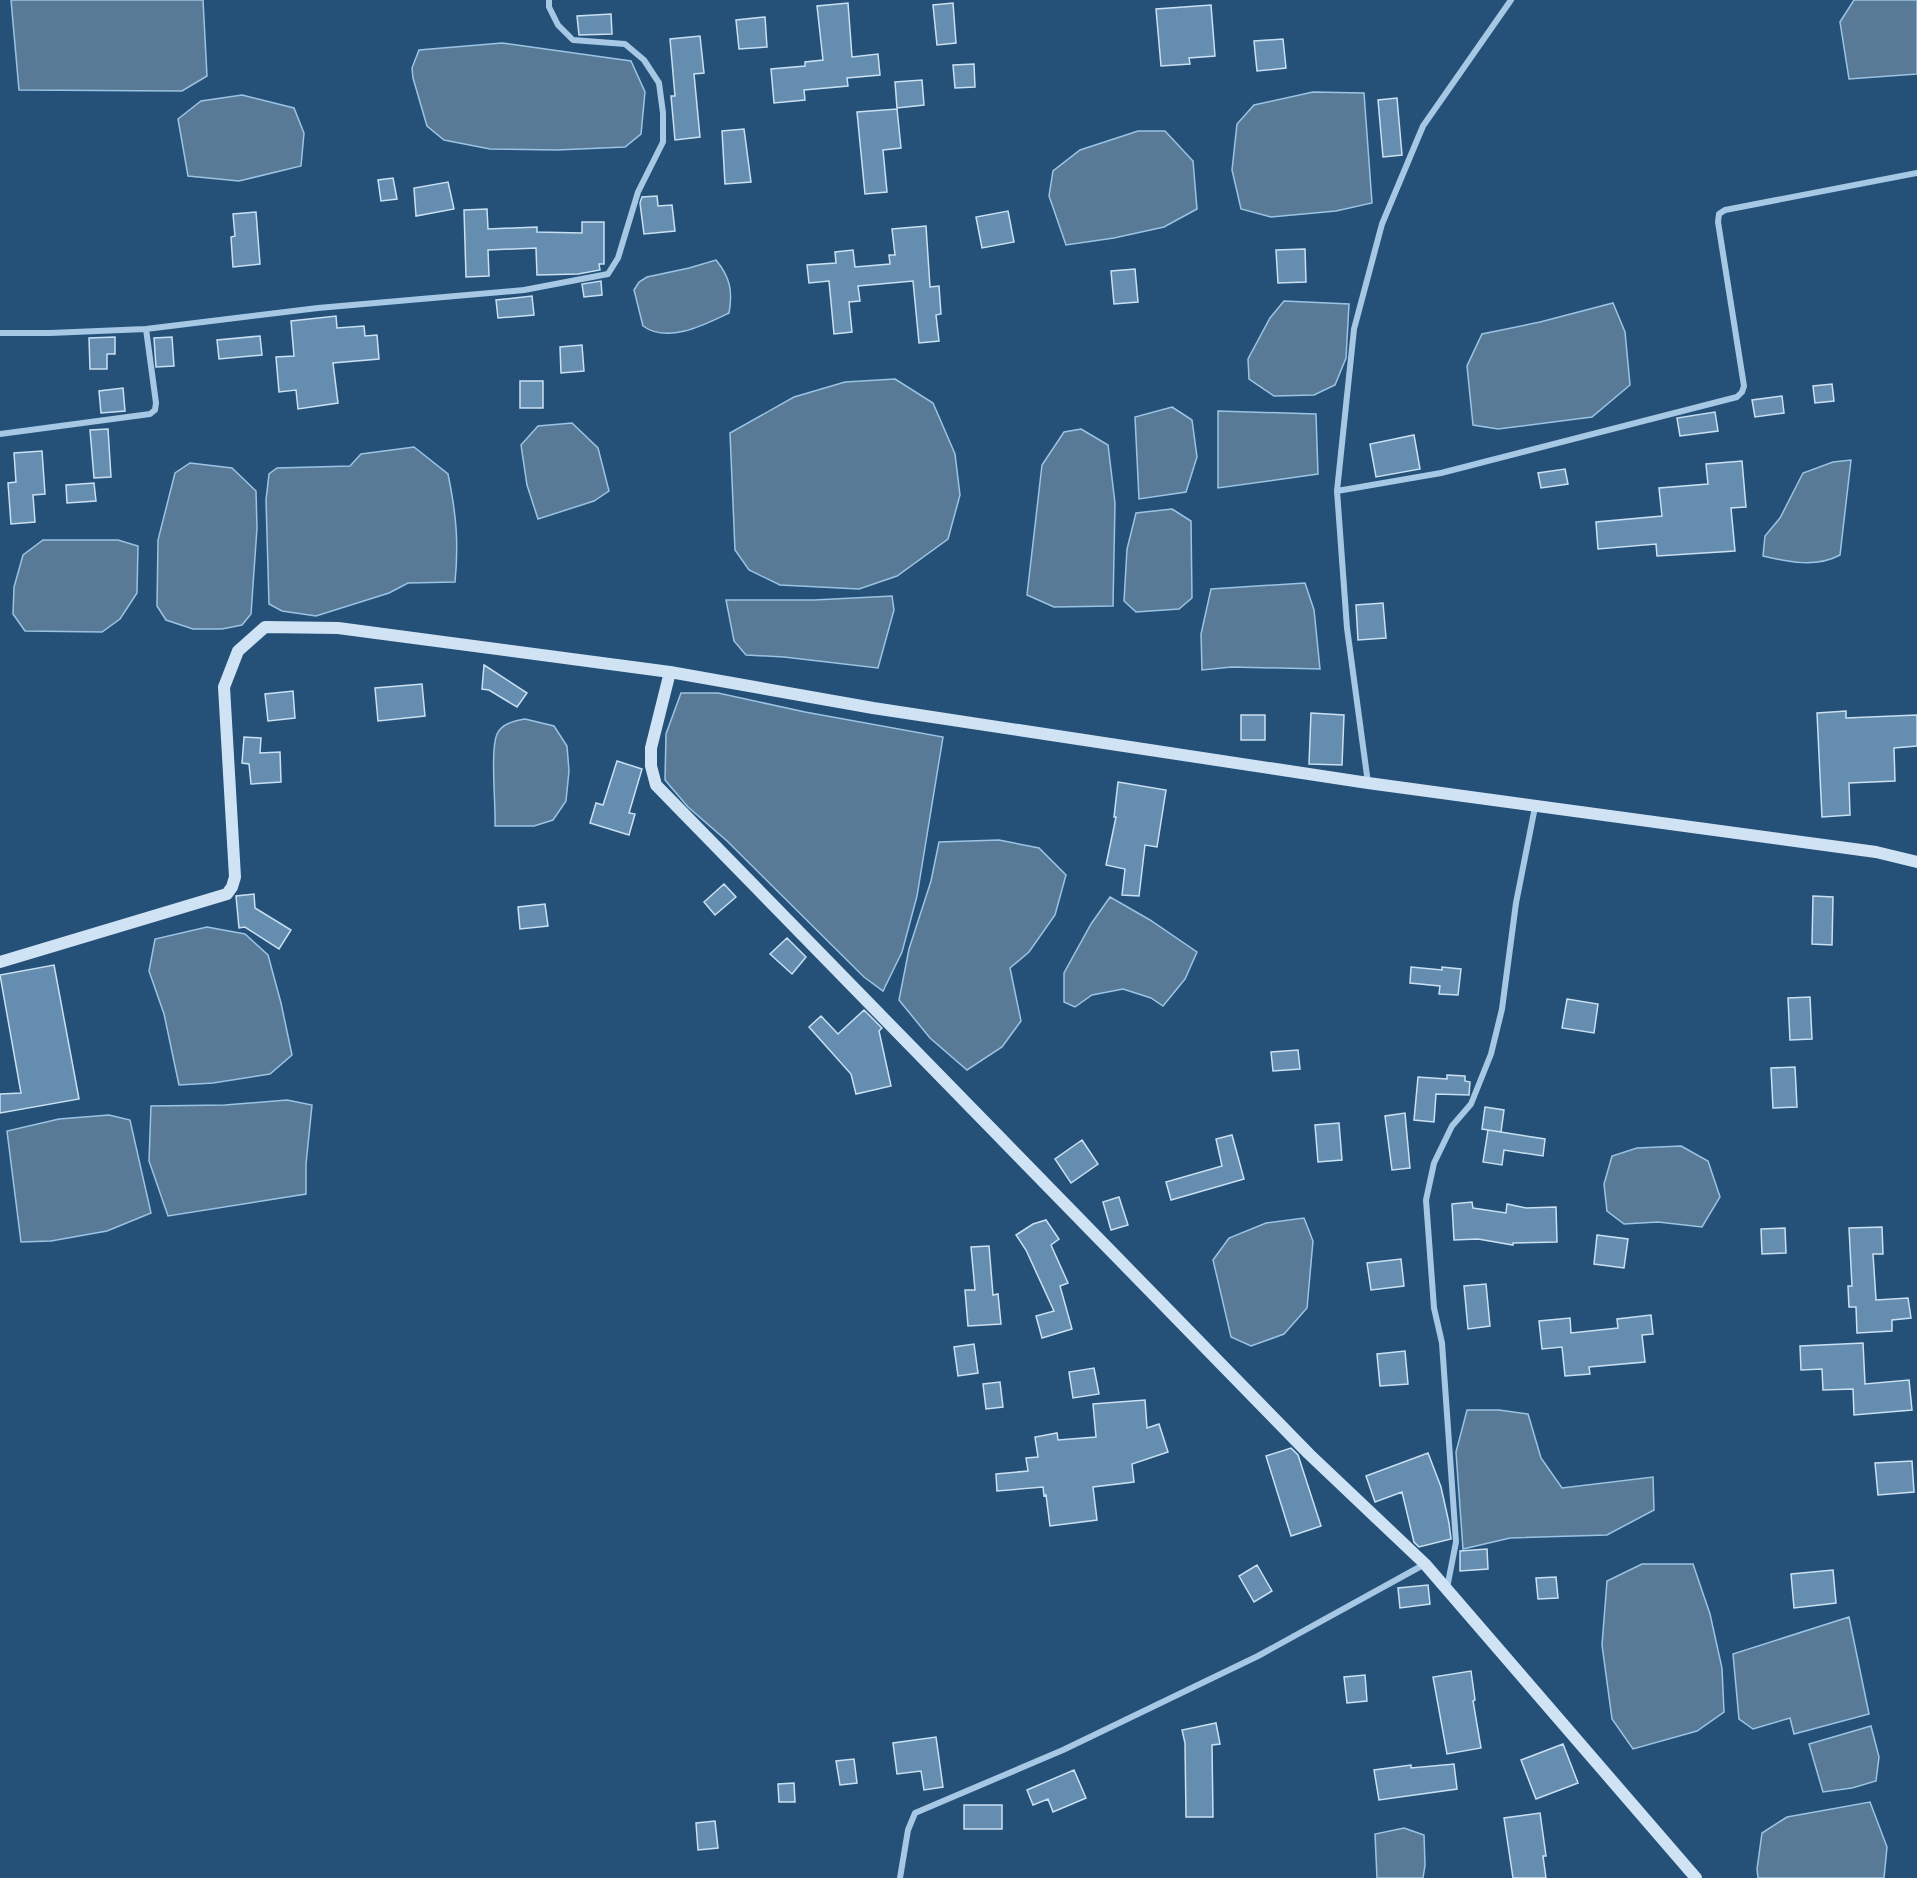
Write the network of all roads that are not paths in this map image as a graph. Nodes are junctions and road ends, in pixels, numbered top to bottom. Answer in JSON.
{"nodes":[{"id":1,"x":549,"y":0,"type":"edge"},
{"id":2,"x":1511,"y":0,"type":"edge"},
{"id":3,"x":1917,"y":173,"type":"edge"},
{"id":4,"x":146,"y":329,"type":"junction"},
{"id":5,"x":0,"y":333,"type":"edge"},
{"id":6,"x":0,"y":434,"type":"edge"},
{"id":7,"x":1337,"y":491,"type":"junction"},
{"id":8,"x":670,"y":672,"type":"junction"},
{"id":9,"x":1368,"y":783,"type":"junction"},
{"id":10,"x":1535,"y":807,"type":"junction"},
{"id":11,"x":1917,"y":862,"type":"edge"},
{"id":12,"x":0,"y":962,"type":"edge"},
{"id":13,"x":1425,"y":1564,"type":"junction"},
{"id":14,"x":1447,"y":1588,"type":"junction"},
{"id":15,"x":900,"y":1878,"type":"edge"},
{"id":16,"x":1696,"y":1878,"type":"edge"}],
"edges":[{"from":1,"to":4,"type":"street"},
{"from":2,"to":7,"type":"street"},
{"from":3,"to":7,"type":"street"},
{"from":4,"to":5,"type":"street"},
{"from":4,"to":6,"type":"street"},
{"from":7,"to":9,"type":"street"},
{"from":8,"to":9,"type":"street"},
{"from":8,"to":12,"type":"street"},
{"from":8,"to":13,"type":"street"},
{"from":9,"to":10,"type":"street"},
{"from":10,"to":11,"type":"street"},
{"from":10,"to":14,"type":"street"},
{"from":13,"to":14,"type":"street"},
{"from":13,"to":15,"type":"street"},
{"from":14,"to":16,"type":"street"}]}
